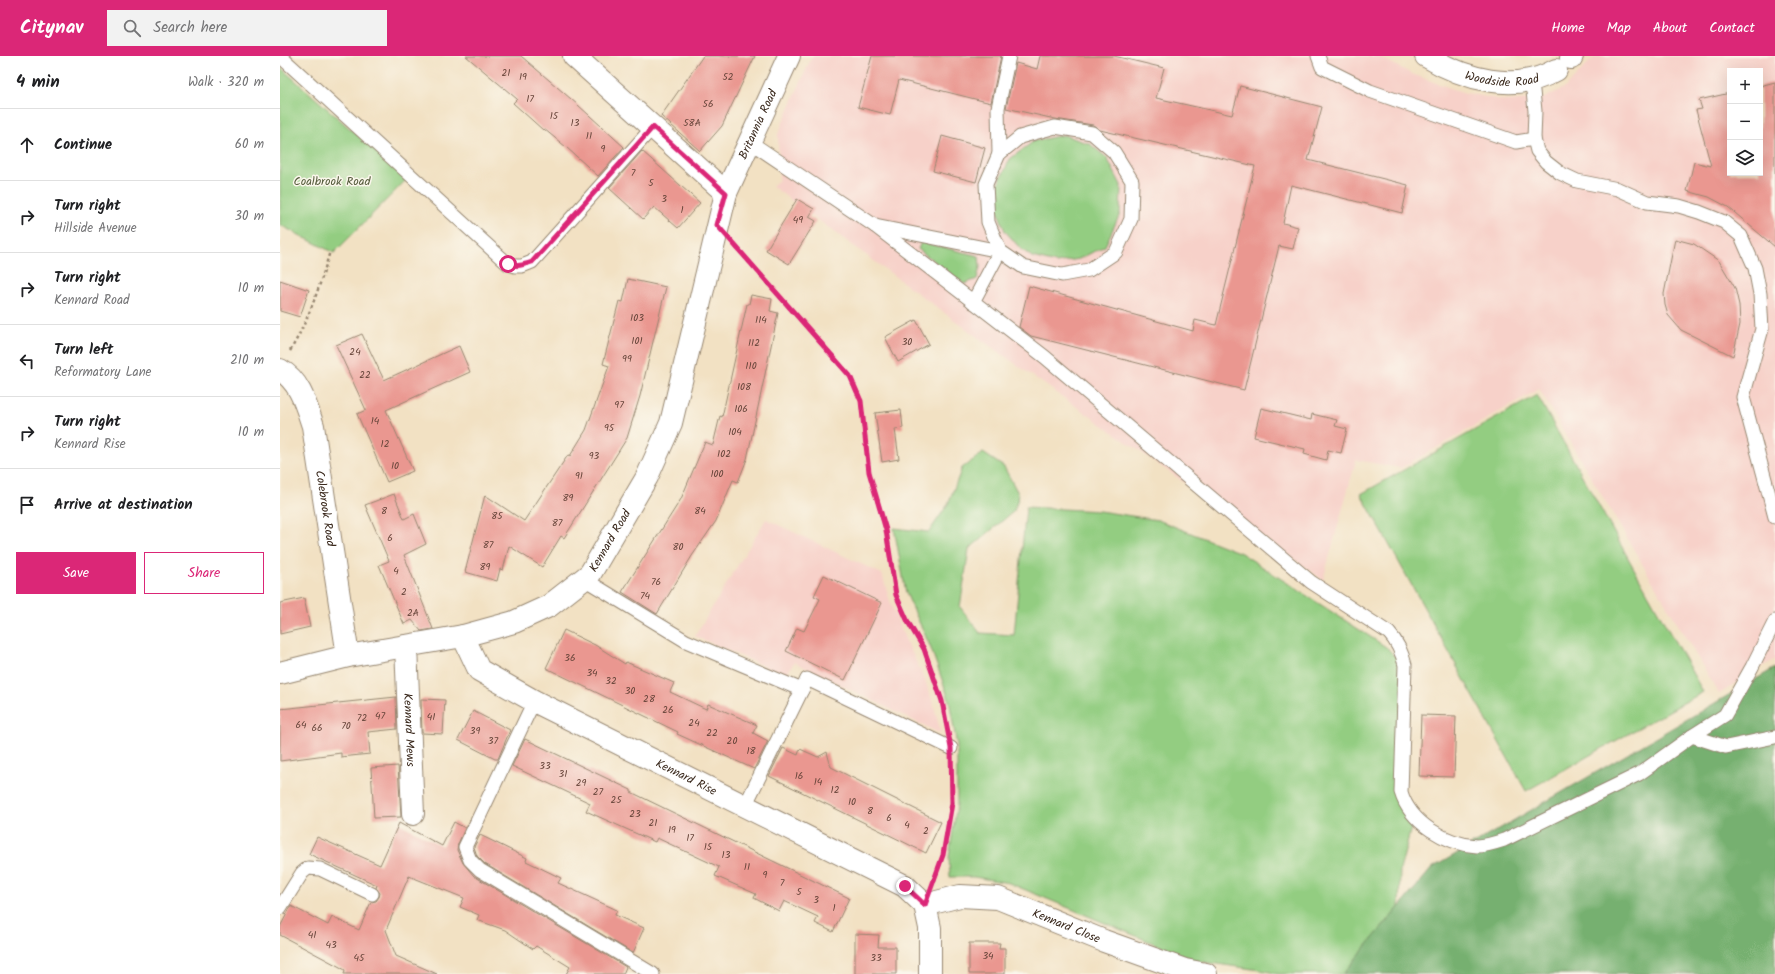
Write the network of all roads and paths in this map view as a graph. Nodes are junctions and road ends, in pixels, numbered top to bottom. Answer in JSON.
{"nodes":[{"id":1,"x":280,"y":56,"type":"edge"},
{"id":2,"x":574,"y":56,"type":"edge"},
{"id":3,"x":789,"y":56,"type":"edge"},
{"id":4,"x":1009,"y":56,"type":"edge"},
{"id":5,"x":1318,"y":56,"type":"edge"},
{"id":6,"x":1426,"y":56,"type":"edge"},
{"id":7,"x":1566,"y":61,"type":"edge"},
{"id":8,"x":1526,"y":81,"type":"junction"},
{"id":9,"x":653,"y":127,"type":"junction"},
{"id":10,"x":1534,"y":139,"type":"junction"},
{"id":11,"x":750,"y":142,"type":"junction"},
{"id":12,"x":999,"y":154,"type":"junction"},
{"id":13,"x":726,"y":193,"type":"junction"},
{"id":14,"x":717,"y":225,"type":"junction"},
{"id":15,"x":875,"y":226,"type":"junction"},
{"id":16,"x":330,"y":250,"type":"dead end"},
{"id":17,"x":1000,"y":252,"type":"junction"},
{"id":18,"x":973,"y":302,"type":"junction"},
{"id":19,"x":284,"y":363,"type":"edge"},
{"id":20,"x":1775,"y":517,"type":"edge"},
{"id":21,"x":584,"y":579,"type":"junction"},
{"id":22,"x":1775,"y":621,"type":"edge"},
{"id":23,"x":463,"y":636,"type":"junction"},
{"id":24,"x":1771,"y":639,"type":"edge"},
{"id":25,"x":406,"y":646,"type":"junction"},
{"id":26,"x":348,"y":656,"type":"junction"},
{"id":27,"x":280,"y":672,"type":"edge"},
{"id":28,"x":802,"y":690,"type":"junction"},
{"id":29,"x":534,"y":701,"type":"junction"},
{"id":30,"x":1692,"y":736,"type":"junction"},
{"id":31,"x":1775,"y":737,"type":"edge"},
{"id":32,"x":951,"y":748,"type":"junction"},
{"id":33,"x":745,"y":806,"type":"junction"},
{"id":34,"x":413,"y":814,"type":"dead end"},
{"id":35,"x":372,"y":894,"type":"dead end"},
{"id":36,"x":925,"y":905,"type":"junction"},
{"id":37,"x":280,"y":908,"type":"edge"},
{"id":38,"x":653,"y":974,"type":"edge"},
{"id":39,"x":930,"y":974,"type":"edge"},
{"id":40,"x":1206,"y":974,"type":"edge"}],
"edges":[{"from":1,"to":9,"type":"lane"},
{"from":2,"to":9,"type":"street"},
{"from":3,"to":11,"type":"street","name":"Britannia Road"},
{"from":4,"to":12,"type":"lane"},
{"from":5,"to":10,"type":"lane"},
{"from":6,"to":8,"type":"street","name":"Woodside Road"},
{"from":7,"to":8,"type":"street","name":"Woodside Road"},
{"from":8,"to":10,"type":"lane"},
{"from":9,"to":13,"type":"street"},
{"from":10,"to":20,"type":"lane"},
{"from":11,"to":13,"type":"street","name":"Britannia Road"},
{"from":11,"to":15,"type":"lane"},
{"from":12,"to":17,"type":"lane"},
{"from":12,"to":17,"type":"lane"},
{"from":13,"to":14,"type":"street","name":"Kennard Road"},
{"from":14,"to":21,"type":"street","name":"Kennard Road"},
{"from":14,"to":32,"type":"path"},
{"from":15,"to":17,"type":"lane"},
{"from":15,"to":18,"type":"lane"},
{"from":16,"to":19,"type":"path"},
{"from":17,"to":18,"type":"lane"},
{"from":18,"to":30,"type":"lane"},
{"from":19,"to":26,"type":"street","name":"Colebrook Road"},
{"from":21,"to":23,"type":"street","name":"Kennard Road"},
{"from":21,"to":28,"type":"lane"},
{"from":22,"to":24,"type":"lane"},
{"from":23,"to":25,"type":"street","name":"Kennard Road"},
{"from":23,"to":29,"type":"street","name":"Kennard Rise"},
{"from":24,"to":30,"type":"lane"},
{"from":25,"to":26,"type":"street","name":"Kennard Road"},
{"from":25,"to":34,"type":"street","name":"Kennard Mews"},
{"from":26,"to":27,"type":"street","name":"Kennard Road"},
{"from":28,"to":32,"type":"lane"},
{"from":28,"to":33,"type":"lane"},
{"from":29,"to":33,"type":"street","name":"Kennard Rise"},
{"from":29,"to":38,"type":"lane"},
{"from":30,"to":31,"type":"lane"},
{"from":32,"to":36,"type":"path"},
{"from":33,"to":36,"type":"street","name":"Kennard Rise"},
{"from":35,"to":37,"type":"lane"},
{"from":36,"to":39,"type":"street"},
{"from":36,"to":40,"type":"street","name":"Kennard Close"}]}
